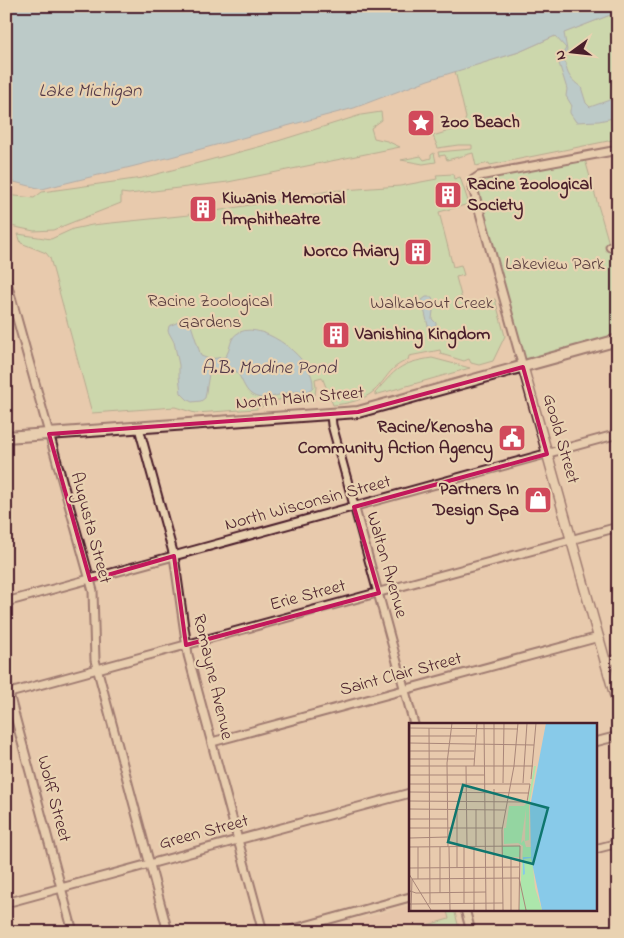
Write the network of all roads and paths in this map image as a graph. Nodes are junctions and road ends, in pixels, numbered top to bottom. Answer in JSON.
{"nodes":[{"id":1,"x":618,"y":150,"type":"edge"},
{"id":2,"x":6,"y":279,"type":"edge"},
{"id":3,"x":618,"y":340,"type":"edge"},
{"id":4,"x":523,"y":367,"type":"junction"},
{"id":5,"x":331,"y":414,"type":"junction"},
{"id":6,"x":139,"y":428,"type":"junction"},
{"id":7,"x":49,"y":434,"type":"junction"},
{"id":8,"x":618,"y":434,"type":"edge"},
{"id":9,"x":6,"y":437,"type":"edge"},
{"id":10,"x":547,"y":454,"type":"junction"},
{"id":11,"x":354,"y":506,"type":"junction"},
{"id":12,"x":618,"y":527,"type":"edge"},
{"id":13,"x":572,"y":540,"type":"junction"},
{"id":14,"x":174,"y":556,"type":"junction"},
{"id":15,"x":90,"y":580,"type":"junction"},
{"id":16,"x":379,"y":592,"type":"junction"},
{"id":17,"x":6,"y":602,"type":"edge"},
{"id":18,"x":598,"y":637,"type":"junction"},
{"id":19,"x":186,"y":645,"type":"junction"},
{"id":20,"x":618,"y":659,"type":"edge"},
{"id":21,"x":606,"y":662,"type":"junction"},
{"id":22,"x":97,"y":669,"type":"junction"},
{"id":23,"x":6,"y":673,"type":"edge"},
{"id":24,"x":405,"y":690,"type":"junction"},
{"id":25,"x":7,"y":694,"type":"edge"},
{"id":26,"x":618,"y":707,"type":"edge"},
{"id":27,"x":414,"y":723,"type":"edge"},
{"id":28,"x":618,"y":736,"type":"edge"},
{"id":29,"x":212,"y":742,"type":"junction"},
{"id":30,"x":596,"y":742,"type":"edge"},
{"id":31,"x":409,"y":793,"type":"edge"},
{"id":32,"x":238,"y":840,"type":"junction"},
{"id":33,"x":618,"y":843,"type":"edge"},
{"id":34,"x":596,"y":849,"type":"edge"},
{"id":35,"x":150,"y":864,"type":"junction"},
{"id":36,"x":61,"y":888,"type":"junction"},
{"id":37,"x":409,"y":897,"type":"edge"},
{"id":38,"x":6,"y":903,"type":"edge"},
{"id":39,"x":465,"y":910,"type":"edge"},
{"id":40,"x":73,"y":932,"type":"edge"},
{"id":41,"x":168,"y":932,"type":"edge"},
{"id":42,"x":263,"y":932,"type":"edge"},
{"id":43,"x":282,"y":932,"type":"edge"},
{"id":44,"x":471,"y":932,"type":"edge"}],
"edges":[{"from":1,"to":4,"type":"street","name":"Goold Street"},
{"from":2,"to":7,"type":"street","name":"Augusta Street"},
{"from":3,"to":4,"type":"main road","name":"North Main Street"},
{"from":4,"to":5,"type":"main road","name":"North Main Street"},
{"from":4,"to":10,"type":"street","name":"Goold Street"},
{"from":5,"to":6,"type":"main road","name":"North Main Street"},
{"from":5,"to":11,"type":"street","name":"Walton Avenue"},
{"from":6,"to":7,"type":"main road","name":"North Main Street"},
{"from":6,"to":14,"type":"street","name":"Romayne Avenue"},
{"from":7,"to":9,"type":"main road","name":"North Main Street"},
{"from":7,"to":15,"type":"street","name":"Augusta Street"},
{"from":8,"to":10,"type":"street","name":"North Wisconsin Street"},
{"from":10,"to":11,"type":"street","name":"North Wisconsin Street"},
{"from":10,"to":13,"type":"street","name":"Goold Street"},
{"from":11,"to":14,"type":"street","name":"North Wisconsin Street"},
{"from":11,"to":16,"type":"street","name":"Walton Avenue"},
{"from":12,"to":13,"type":"street","name":"Erie Street"},
{"from":13,"to":16,"type":"street","name":"Erie Street"},
{"from":13,"to":18,"type":"street","name":"Goold Street"},
{"from":14,"to":15,"type":"street","name":"North Wisconsin Street"},
{"from":14,"to":19,"type":"street","name":"Romayne Avenue"},
{"from":15,"to":17,"type":"street","name":"North Wisconsin Street"},
{"from":15,"to":22,"type":"street","name":"Augusta Street"},
{"from":16,"to":19,"type":"street","name":"Erie Street"},
{"from":16,"to":24,"type":"street","name":"Walton Avenue"},
{"from":18,"to":21,"type":"street","name":"Goold Street"},
{"from":18,"to":24,"type":"street","name":"Saint Clair Street"},
{"from":19,"to":22,"type":"street","name":"Erie Street"},
{"from":19,"to":29,"type":"street","name":"Romayne Avenue"},
{"from":20,"to":21,"type":"street"},
{"from":21,"to":26,"type":"street","name":"Goold Street"},
{"from":22,"to":25,"type":"street","name":"Erie Street"},
{"from":22,"to":35,"type":"street","name":"Augusta Street"},
{"from":23,"to":25,"type":"street","name":"Wolff Street"},
{"from":24,"to":27,"type":"street","name":"Walton Avenue"},
{"from":24,"to":29,"type":"street","name":"Saint Clair Street"},
{"from":25,"to":36,"type":"street","name":"Wolff Street"},
{"from":28,"to":30,"type":"street"},
{"from":29,"to":32,"type":"street","name":"Romayne Avenue"},
{"from":31,"to":32,"type":"street","name":"Green Street"},
{"from":32,"to":35,"type":"street","name":"Green Street"},
{"from":32,"to":42,"type":"street","name":"Romayne Avenue"},
{"from":33,"to":34,"type":"street"},
{"from":35,"to":36,"type":"street","name":"Green Street"},
{"from":35,"to":41,"type":"street","name":"Augusta Street"},
{"from":36,"to":38,"type":"street","name":"Green Street"},
{"from":36,"to":40,"type":"street","name":"Wolff Street"},
{"from":37,"to":43,"type":"street"},
{"from":39,"to":44,"type":"street"}]}
